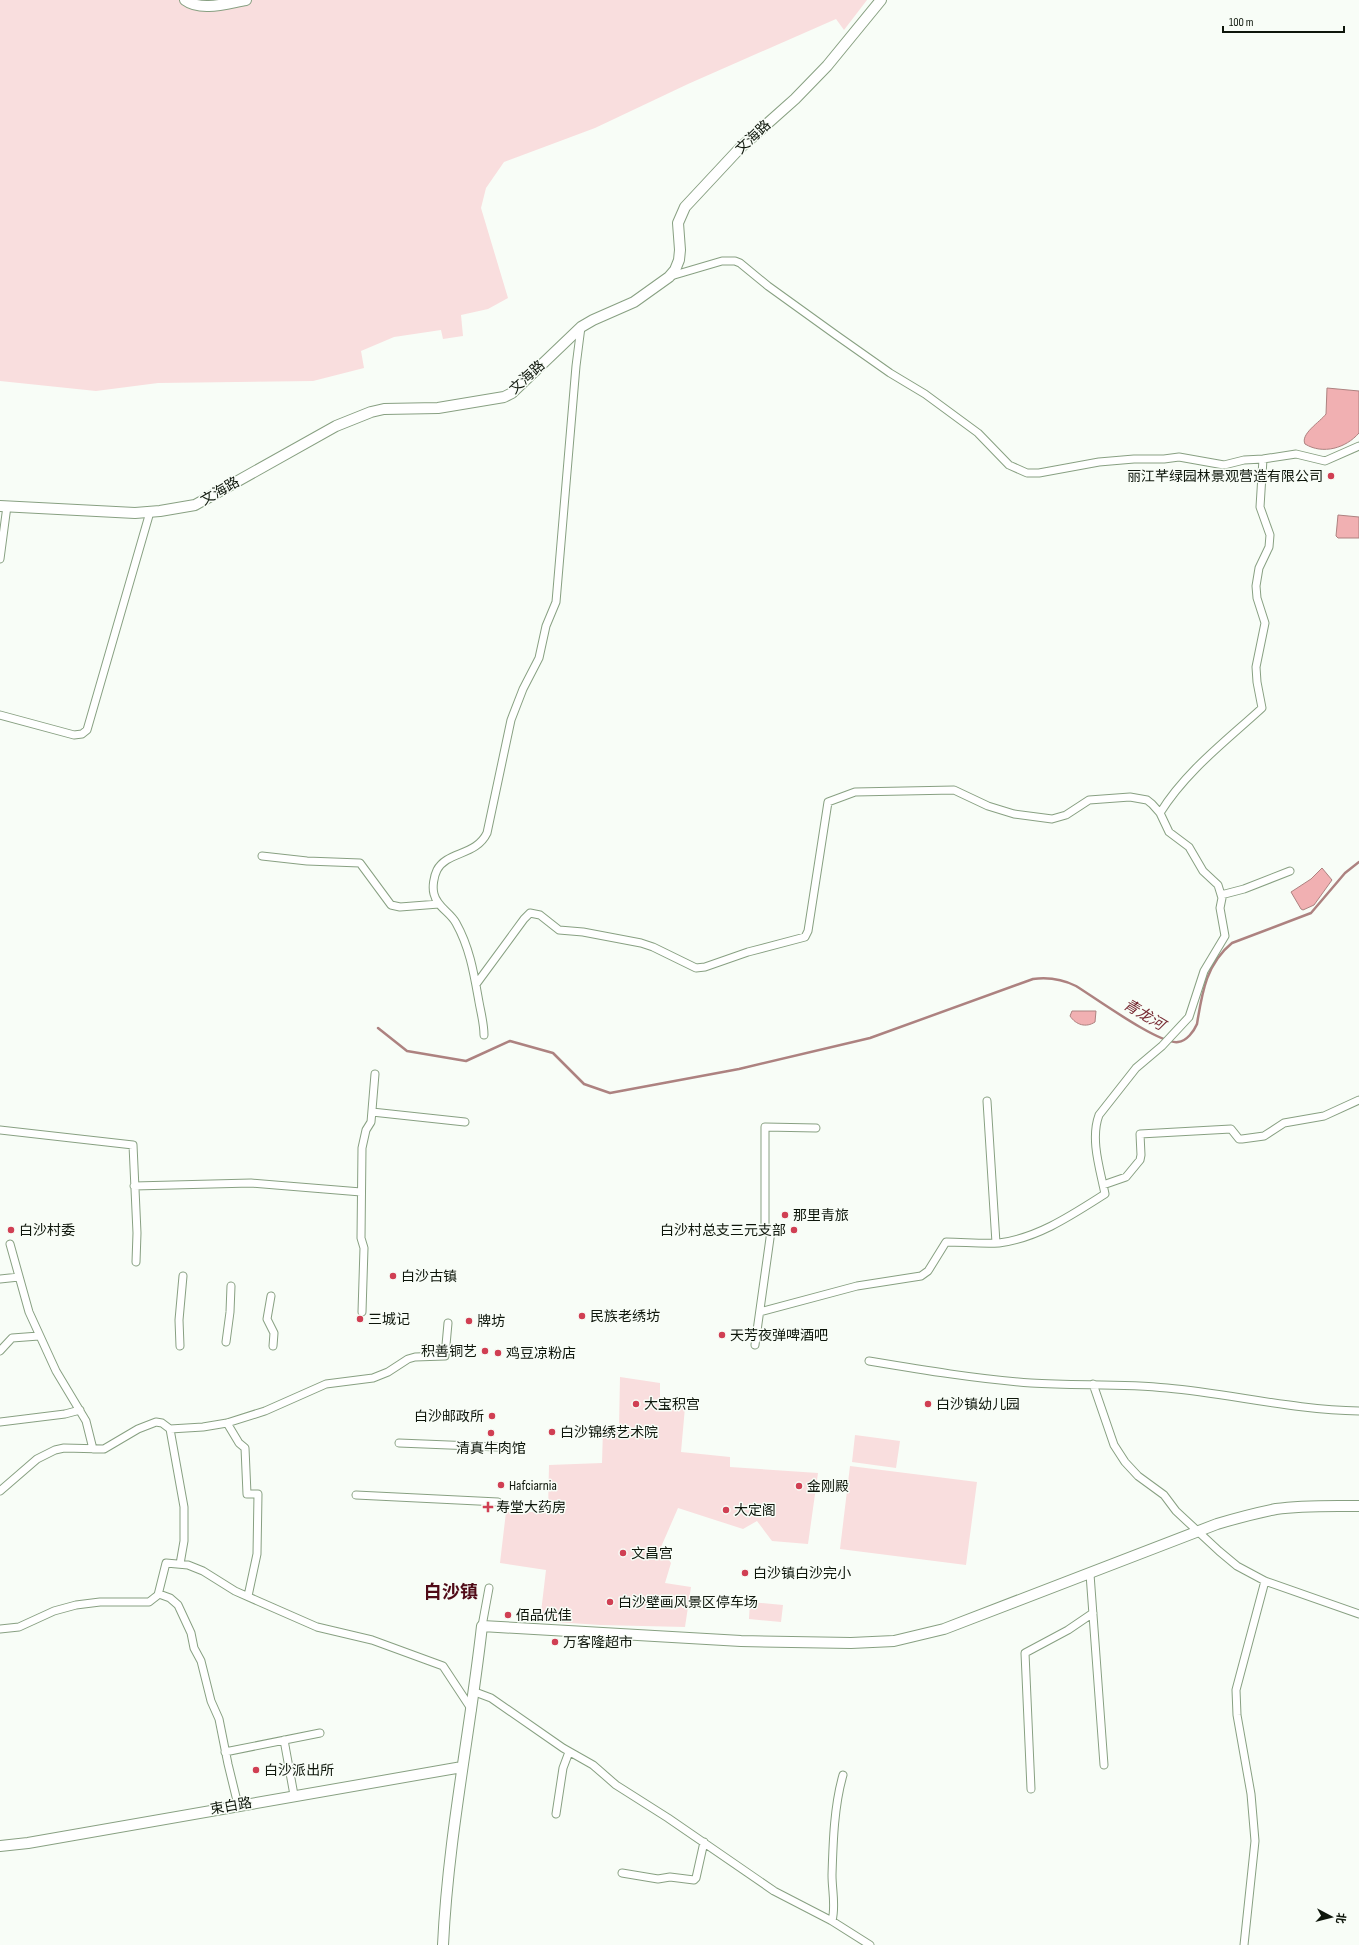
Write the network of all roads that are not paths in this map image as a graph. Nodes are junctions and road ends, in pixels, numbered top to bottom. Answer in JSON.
{"nodes":[{"id":1,"x":185,"y":0,"type":"edge"},
{"id":2,"x":246,"y":0,"type":"edge"},
{"id":3,"x":881,"y":0,"type":"edge"},
{"id":4,"x":669,"y":277,"type":"junction"},
{"id":5,"x":582,"y":327,"type":"junction"},
{"id":6,"x":1359,"y":446,"type":"edge"},
{"id":7,"x":1263,"y":460,"type":"junction"},
{"id":8,"x":4,"y":506,"type":"edge"},
{"id":9,"x":150,"y":512,"type":"junction"},
{"id":10,"x":0,"y":559,"type":"edge"},
{"id":11,"x":0,"y":715,"type":"edge"},
{"id":12,"x":1160,"y":813,"type":"junction"},
{"id":13,"x":262,"y":856,"type":"dead end"},
{"id":14,"x":1290,"y":871,"type":"dead end"},
{"id":15,"x":1221,"y":895,"type":"junction"},
{"id":16,"x":439,"y":904,"type":"junction"},
{"id":17,"x":477,"y":983,"type":"junction"},
{"id":18,"x":484,"y":1035,"type":"dead end"},
{"id":19,"x":375,"y":1074,"type":"dead end"},
{"id":20,"x":1359,"y":1100,"type":"edge"},
{"id":21,"x":987,"y":1101,"type":"dead end"},
{"id":22,"x":372,"y":1112,"type":"junction"},
{"id":23,"x":465,"y":1122,"type":"dead end"},
{"id":24,"x":816,"y":1128,"type":"dead end"},
{"id":25,"x":0,"y":1130,"type":"edge"},
{"id":26,"x":134,"y":1186,"type":"junction"},
{"id":27,"x":1103,"y":1186,"type":"junction"},
{"id":28,"x":361,"y":1192,"type":"junction"},
{"id":29,"x":996,"y":1243,"type":"junction"},
{"id":30,"x":10,"y":1244,"type":"dead end"},
{"id":31,"x":136,"y":1262,"type":"dead end"},
{"id":32,"x":183,"y":1276,"type":"dead end"},
{"id":33,"x":19,"y":1277,"type":"junction"},
{"id":34,"x":0,"y":1279,"type":"edge"},
{"id":35,"x":231,"y":1286,"type":"dead end"},
{"id":36,"x":271,"y":1296,"type":"dead end"},
{"id":37,"x":362,"y":1312,"type":"dead end"},
{"id":38,"x":760,"y":1312,"type":"junction"},
{"id":39,"x":448,"y":1323,"type":"dead end"},
{"id":40,"x":39,"y":1336,"type":"junction"},
{"id":41,"x":226,"y":1342,"type":"dead end"},
{"id":42,"x":755,"y":1345,"type":"dead end"},
{"id":43,"x":180,"y":1346,"type":"dead end"},
{"id":44,"x":272,"y":1346,"type":"dead end"},
{"id":45,"x":0,"y":1351,"type":"edge"},
{"id":46,"x":869,"y":1361,"type":"dead end"},
{"id":47,"x":1093,"y":1384,"type":"junction"},
{"id":48,"x":80,"y":1410,"type":"junction"},
{"id":49,"x":1359,"y":1411,"type":"edge"},
{"id":50,"x":0,"y":1422,"type":"edge"},
{"id":51,"x":227,"y":1423,"type":"junction"},
{"id":52,"x":170,"y":1429,"type":"junction"},
{"id":53,"x":399,"y":1443,"type":"dead end"},
{"id":54,"x":498,"y":1447,"type":"dead end"},
{"id":55,"x":93,"y":1449,"type":"junction"},
{"id":56,"x":0,"y":1491,"type":"edge"},
{"id":57,"x":356,"y":1495,"type":"dead end"},
{"id":58,"x":498,"y":1502,"type":"dead end"},
{"id":59,"x":1359,"y":1506,"type":"edge"},
{"id":60,"x":1197,"y":1532,"type":"junction"},
{"id":61,"x":180,"y":1564,"type":"junction"},
{"id":62,"x":1090,"y":1574,"type":"junction"},
{"id":63,"x":1265,"y":1581,"type":"junction"},
{"id":64,"x":489,"y":1588,"type":"dead end"},
{"id":65,"x":159,"y":1594,"type":"junction"},
{"id":66,"x":248,"y":1596,"type":"junction"},
{"id":67,"x":1092,"y":1613,"type":"junction"},
{"id":68,"x":1359,"y":1614,"type":"edge"},
{"id":69,"x":482,"y":1626,"type":"junction"},
{"id":70,"x":0,"y":1629,"type":"edge"},
{"id":71,"x":475,"y":1692,"type":"junction"},
{"id":72,"x":472,"y":1710,"type":"junction"},
{"id":73,"x":320,"y":1733,"type":"dead end"},
{"id":74,"x":284,"y":1740,"type":"junction"},
{"id":75,"x":225,"y":1752,"type":"junction"},
{"id":76,"x":569,"y":1752,"type":"junction"},
{"id":77,"x":1104,"y":1765,"type":"dead end"},
{"id":78,"x":462,"y":1767,"type":"junction"},
{"id":79,"x":843,"y":1775,"type":"dead end"},
{"id":80,"x":1031,"y":1789,"type":"dead end"},
{"id":81,"x":294,"y":1795,"type":"junction"},
{"id":82,"x":238,"y":1805,"type":"junction"},
{"id":83,"x":556,"y":1814,"type":"dead end"},
{"id":84,"x":704,"y":1842,"type":"junction"},
{"id":85,"x":0,"y":1846,"type":"edge"},
{"id":86,"x":622,"y":1874,"type":"dead end"},
{"id":87,"x":832,"y":1921,"type":"junction"},
{"id":88,"x":443,"y":1945,"type":"edge"},
{"id":89,"x":870,"y":1945,"type":"edge"},
{"id":90,"x":1244,"y":1945,"type":"edge"}],
"edges":[{"from":1,"to":2,"type":"main road"},
{"from":3,"to":4,"type":"main road","name":"文海路"},
{"from":4,"to":5,"type":"main road","name":"文海路"},
{"from":4,"to":7,"type":"street"},
{"from":5,"to":9,"type":"main road","name":"文海路"},
{"from":5,"to":16,"type":"street"},
{"from":6,"to":7,"type":"street"},
{"from":7,"to":12,"type":"street"},
{"from":8,"to":9,"type":"main road","name":"文海路"},
{"from":8,"to":10,"type":"street"},
{"from":9,"to":11,"type":"street"},
{"from":12,"to":15,"type":"street"},
{"from":12,"to":17,"type":"street"},
{"from":13,"to":16,"type":"street"},
{"from":14,"to":15,"type":"street"},
{"from":15,"to":27,"type":"street"},
{"from":16,"to":17,"type":"street"},
{"from":17,"to":18,"type":"street"},
{"from":19,"to":22,"type":"street"},
{"from":20,"to":27,"type":"street"},
{"from":21,"to":29,"type":"street"},
{"from":22,"to":23,"type":"street"},
{"from":22,"to":28,"type":"street"},
{"from":24,"to":38,"type":"street"},
{"from":25,"to":26,"type":"street"},
{"from":26,"to":28,"type":"street"},
{"from":26,"to":31,"type":"street"},
{"from":27,"to":29,"type":"street"},
{"from":28,"to":37,"type":"street"},
{"from":29,"to":38,"type":"street"},
{"from":30,"to":33,"type":"street"},
{"from":32,"to":43,"type":"street"},
{"from":33,"to":34,"type":"street"},
{"from":33,"to":40,"type":"street"},
{"from":35,"to":41,"type":"street"},
{"from":36,"to":44,"type":"street"},
{"from":38,"to":42,"type":"street"},
{"from":39,"to":51,"type":"street"},
{"from":40,"to":45,"type":"street"},
{"from":40,"to":48,"type":"street"},
{"from":46,"to":47,"type":"street"},
{"from":47,"to":49,"type":"street"},
{"from":47,"to":60,"type":"street"},
{"from":48,"to":50,"type":"street"},
{"from":48,"to":55,"type":"street"},
{"from":51,"to":52,"type":"street"},
{"from":51,"to":66,"type":"street"},
{"from":52,"to":55,"type":"street"},
{"from":52,"to":61,"type":"street"},
{"from":53,"to":54,"type":"street"},
{"from":55,"to":56,"type":"street"},
{"from":57,"to":58,"type":"street"},
{"from":59,"to":60,"type":"main road"},
{"from":60,"to":62,"type":"main road"},
{"from":60,"to":63,"type":"street"},
{"from":61,"to":65,"type":"street"},
{"from":61,"to":66,"type":"street"},
{"from":62,"to":67,"type":"street"},
{"from":62,"to":69,"type":"main road"},
{"from":63,"to":68,"type":"street"},
{"from":63,"to":90,"type":"street"},
{"from":64,"to":69,"type":"street"},
{"from":65,"to":70,"type":"street"},
{"from":65,"to":75,"type":"street"},
{"from":66,"to":72,"type":"street"},
{"from":67,"to":77,"type":"street"},
{"from":67,"to":80,"type":"street"},
{"from":69,"to":71,"type":"main road"},
{"from":71,"to":72,"type":"main road"},
{"from":71,"to":76,"type":"street"},
{"from":72,"to":78,"type":"main road"},
{"from":73,"to":74,"type":"street"},
{"from":74,"to":75,"type":"street"},
{"from":74,"to":81,"type":"street"},
{"from":75,"to":82,"type":"street"},
{"from":76,"to":83,"type":"street"},
{"from":76,"to":84,"type":"street"},
{"from":78,"to":81,"type":"main road","name":"束白路"},
{"from":78,"to":88,"type":"main road"},
{"from":79,"to":87,"type":"street"},
{"from":81,"to":82,"type":"main road","name":"束白路"},
{"from":82,"to":85,"type":"main road","name":"束白路"},
{"from":84,"to":86,"type":"street"},
{"from":84,"to":87,"type":"street"},
{"from":87,"to":89,"type":"street"}]}
